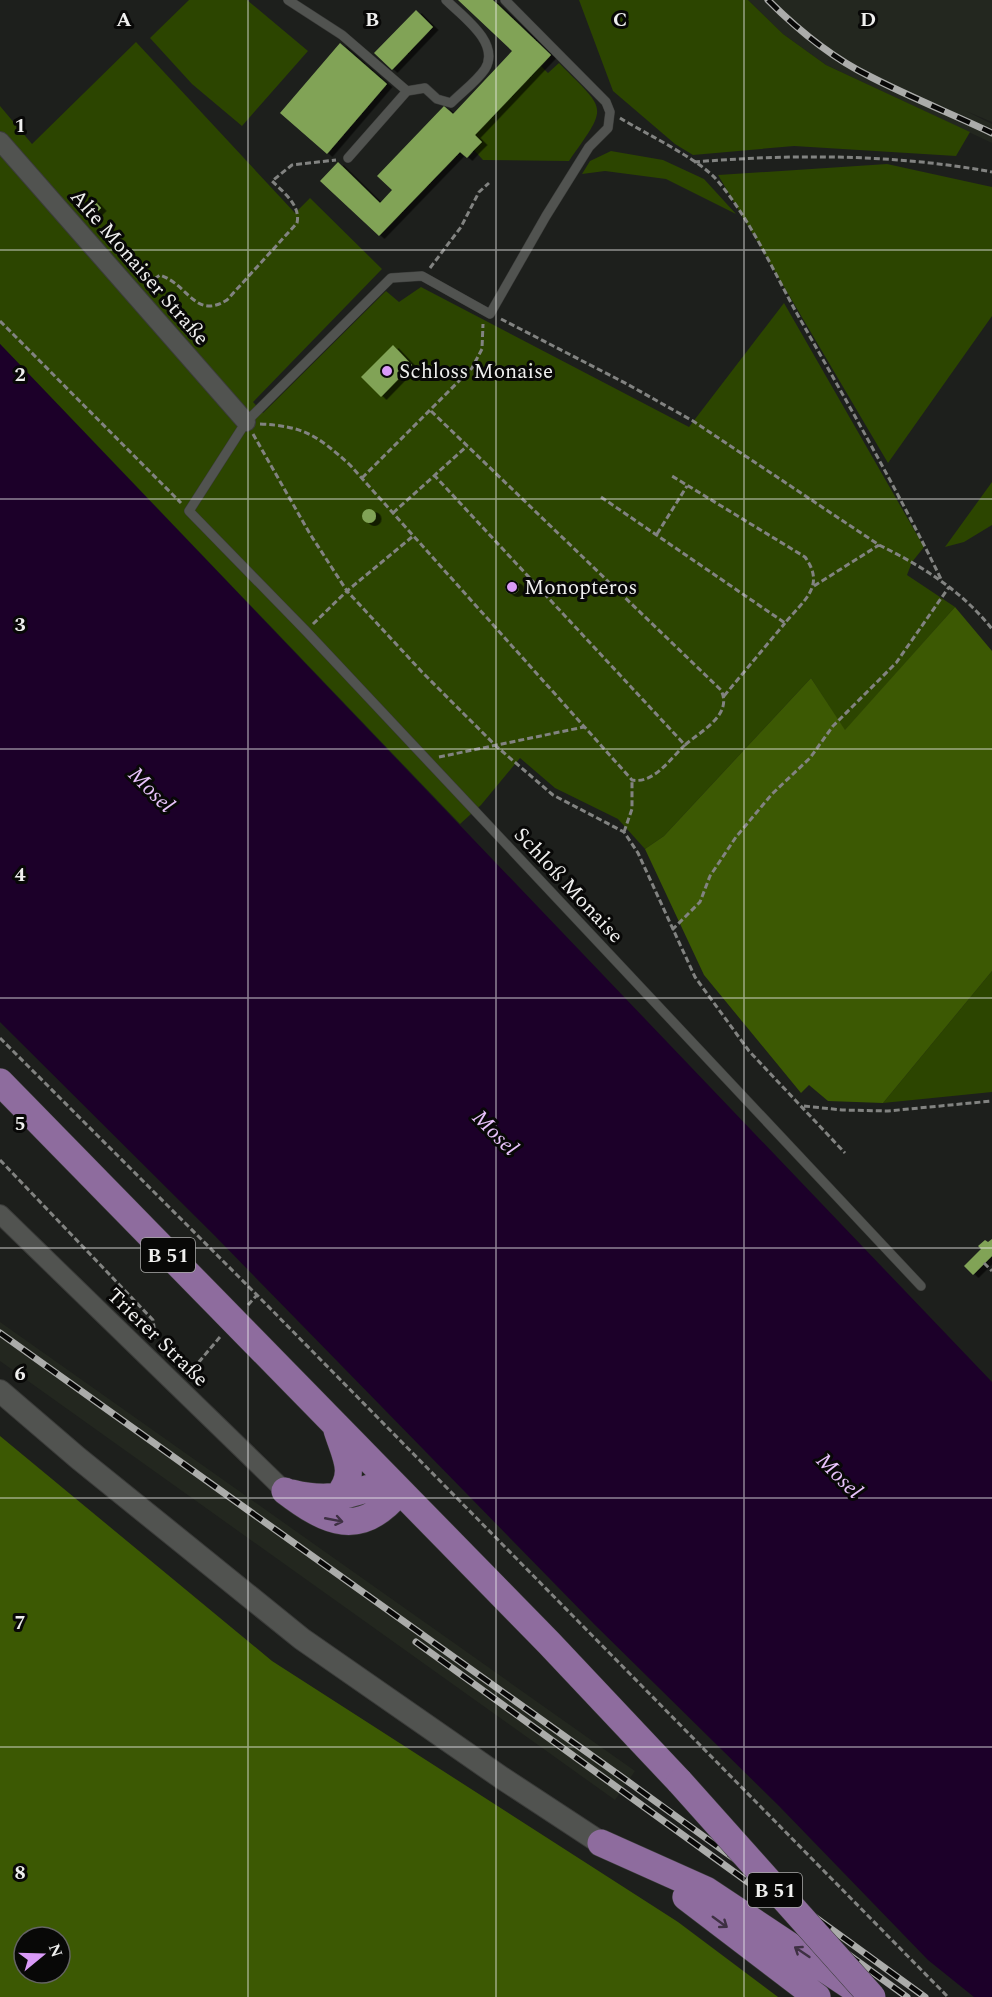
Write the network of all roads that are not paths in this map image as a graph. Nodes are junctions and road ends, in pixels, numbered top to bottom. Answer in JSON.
{"nodes":[{"id":1,"x":288,"y":0,"type":"edge"},
{"id":2,"x":446,"y":0,"type":"edge"},
{"id":3,"x":505,"y":0,"type":"edge"},
{"id":4,"x":406,"y":91,"type":"junction"},
{"id":5,"x":0,"y":141,"type":"edge"},
{"id":6,"x":348,"y":158,"type":"road end"},
{"id":7,"x":246,"y":422,"type":"junction"},
{"id":8,"x":0,"y":1082,"type":"edge"},
{"id":9,"x":0,"y":1214,"type":"edge"},
{"id":10,"x":921,"y":1286,"type":"dead end"},
{"id":11,"x":0,"y":1391,"type":"edge"},
{"id":12,"x":336,"y":1427,"type":"junction"},
{"id":13,"x":394,"y":1486,"type":"junction"},
{"id":14,"x":285,"y":1491,"type":"junction"},
{"id":15,"x":337,"y":1497,"type":"junction"},
{"id":16,"x":601,"y":1843,"type":"junction"},
{"id":17,"x":817,"y":1997,"type":"edge"},
{"id":18,"x":867,"y":1997,"type":"edge"},
{"id":19,"x":872,"y":1997,"type":"edge"}],
"edges":[{"from":1,"to":4,"type":"lane"},
{"from":2,"to":4,"type":"lane"},
{"from":3,"to":7,"type":"lane"},
{"from":4,"to":6,"type":"lane"},
{"from":5,"to":7,"type":"street","name":"Alte Monaiser Straße"},
{"from":7,"to":10,"type":"lane","name":"Schloß Monaise"},
{"from":8,"to":12,"type":"main road","number":"B 51"},
{"from":9,"to":14,"type":"street","name":"Trierer Straße"},
{"from":11,"to":16,"type":"street"},
{"from":12,"to":13,"type":"main road","number":"B 51"},
{"from":12,"to":15,"type":"main road"},
{"from":14,"to":13,"type":"main road","one_way":true},
{"from":13,"to":15,"type":"main road"},
{"from":13,"to":19,"type":"main road","number":"B 51","bridge":true},
{"from":14,"to":15,"type":"main road"},
{"from":16,"to":17,"type":"main road","one_way":true},
{"from":18,"to":16,"type":"main road","one_way":true}]}
